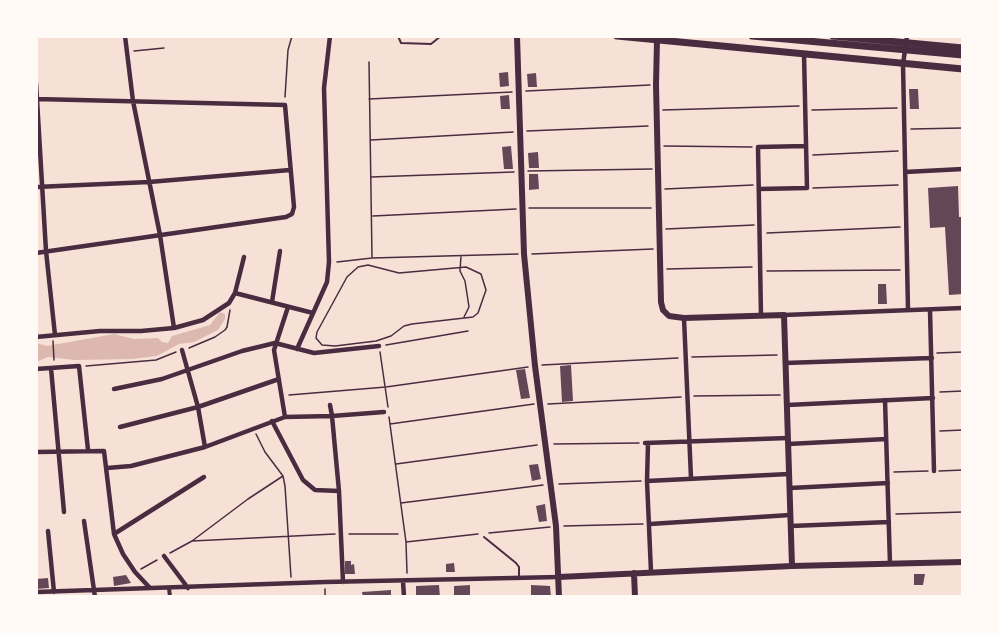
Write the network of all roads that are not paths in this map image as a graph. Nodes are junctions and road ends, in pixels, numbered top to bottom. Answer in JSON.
{"nodes":[{"id":1,"x":125,"y":36,"type":"edge"},
{"id":2,"x":330,"y":36,"type":"edge"},
{"id":3,"x":398,"y":36,"type":"edge"},
{"id":4,"x":441,"y":36,"type":"edge"},
{"id":5,"x":517,"y":36,"type":"edge"},
{"id":6,"x":617,"y":36,"type":"edge"},
{"id":7,"x":752,"y":36,"type":"edge"},
{"id":8,"x":811,"y":36,"type":"edge"},
{"id":9,"x":833,"y":36,"type":"edge"},
{"id":10,"x":839,"y":36,"type":"edge"},
{"id":11,"x":778,"y":37,"type":"edge"},
{"id":12,"x":657,"y":38,"type":"edge"},
{"id":13,"x":906,"y":39,"type":"edge"},
{"id":14,"x":793,"y":40,"type":"junction"},
{"id":15,"x":888,"y":41,"type":"junction"},
{"id":16,"x":921,"y":44,"type":"junction"},
{"id":17,"x":963,"y":48,"type":"edge"},
{"id":18,"x":804,"y":54,"type":"junction"},
{"id":19,"x":963,"y":55,"type":"edge"},
{"id":20,"x":836,"y":57,"type":"junction"},
{"id":21,"x":886,"y":62,"type":"junction"},
{"id":22,"x":903,"y":64,"type":"junction"},
{"id":23,"x":920,"y":65,"type":"junction"},
{"id":24,"x":963,"y":69,"type":"edge"},
{"id":25,"x":36,"y":83,"type":"edge"},
{"id":26,"x":36,"y":99,"type":"edge"},
{"id":27,"x":133,"y":101,"type":"junction"},
{"id":28,"x":806,"y":146,"type":"junction"},
{"id":29,"x":963,"y":169,"type":"edge"},
{"id":30,"x":290,"y":170,"type":"junction"},
{"id":31,"x":905,"y":172,"type":"junction"},
{"id":32,"x":149,"y":182,"type":"junction"},
{"id":33,"x":39,"y":187,"type":"edge"},
{"id":34,"x":759,"y":187,"type":"junction"},
{"id":35,"x":160,"y":235,"type":"junction"},
{"id":36,"x":280,"y":251,"type":"dead end"},
{"id":37,"x":46,"y":252,"type":"junction"},
{"id":38,"x":36,"y":253,"type":"edge"},
{"id":39,"x":244,"y":257,"type":"dead end"},
{"id":40,"x":235,"y":293,"type":"junction"},
{"id":41,"x":272,"y":302,"type":"junction"},
{"id":42,"x":288,"y":307,"type":"junction"},
{"id":43,"x":963,"y":308,"type":"edge"},
{"id":44,"x":908,"y":310,"type":"junction"},
{"id":45,"x":930,"y":310,"type":"junction"},
{"id":46,"x":313,"y":313,"type":"junction"},
{"id":47,"x":784,"y":315,"type":"junction"},
{"id":48,"x":761,"y":316,"type":"junction"},
{"id":49,"x":684,"y":318,"type":"junction"},
{"id":50,"x":174,"y":328,"type":"junction"},
{"id":51,"x":55,"y":334,"type":"junction"},
{"id":52,"x":36,"y":337,"type":"edge"},
{"id":53,"x":275,"y":343,"type":"junction"},
{"id":54,"x":379,"y":346,"type":"road end"},
{"id":55,"x":297,"y":349,"type":"junction"},
{"id":56,"x":182,"y":350,"type":"road end"},
{"id":57,"x":931,"y":356,"type":"junction"},
{"id":58,"x":785,"y":363,"type":"junction"},
{"id":59,"x":53,"y":366,"type":"junction"},
{"id":60,"x":36,"y":369,"type":"edge"},
{"id":61,"x":188,"y":371,"type":"junction"},
{"id":62,"x":279,"y":379,"type":"junction"},
{"id":63,"x":114,"y":389,"type":"dead end"},
{"id":64,"x":932,"y":395,"type":"junction"},
{"id":65,"x":885,"y":400,"type":"junction"},
{"id":66,"x":330,"y":405,"type":"dead end"},
{"id":67,"x":787,"y":405,"type":"junction"},
{"id":68,"x":198,"y":406,"type":"junction"},
{"id":69,"x":384,"y":412,"type":"dead end"},
{"id":70,"x":332,"y":416,"type":"junction"},
{"id":71,"x":285,"y":417,"type":"junction"},
{"id":72,"x":272,"y":421,"type":"junction"},
{"id":73,"x":120,"y":428,"type":"dead end"},
{"id":74,"x":886,"y":439,"type":"junction"},
{"id":75,"x":690,"y":441,"type":"junction"},
{"id":76,"x":788,"y":441,"type":"junction"},
{"id":77,"x":205,"y":447,"type":"junction"},
{"id":78,"x":60,"y":450,"type":"junction"},
{"id":79,"x":88,"y":450,"type":"junction"},
{"id":80,"x":36,"y":452,"type":"edge"},
{"id":81,"x":107,"y":468,"type":"junction"},
{"id":82,"x":934,"y":471,"type":"road end"},
{"id":83,"x":789,"y":474,"type":"junction"},
{"id":84,"x":204,"y":477,"type":"dead end"},
{"id":85,"x":691,"y":478,"type":"junction"},
{"id":86,"x":647,"y":481,"type":"junction"},
{"id":87,"x":888,"y":483,"type":"junction"},
{"id":88,"x":790,"y":488,"type":"junction"},
{"id":89,"x":339,"y":491,"type":"junction"},
{"id":90,"x":64,"y":512,"type":"dead end"},
{"id":91,"x":790,"y":515,"type":"junction"},
{"id":92,"x":84,"y":521,"type":"dead end"},
{"id":93,"x":889,"y":522,"type":"junction"},
{"id":94,"x":650,"y":524,"type":"junction"},
{"id":95,"x":791,"y":526,"type":"junction"},
{"id":96,"x":48,"y":531,"type":"dead end"},
{"id":97,"x":114,"y":534,"type":"junction"},
{"id":98,"x":484,"y":537,"type":"dead end"},
{"id":99,"x":164,"y":556,"type":"road end"},
{"id":100,"x":963,"y":562,"type":"edge"},
{"id":101,"x":891,"y":564,"type":"junction"},
{"id":102,"x":792,"y":566,"type":"junction"},
{"id":103,"x":651,"y":572,"type":"junction"},
{"id":104,"x":634,"y":573,"type":"junction"},
{"id":105,"x":559,"y":577,"type":"junction"},
{"id":106,"x":519,"y":578,"type":"junction"},
{"id":107,"x":405,"y":580,"type":"junction"},
{"id":108,"x":343,"y":582,"type":"junction"},
{"id":109,"x":150,"y":588,"type":"junction"},
{"id":110,"x":169,"y":588,"type":"junction"},
{"id":111,"x":188,"y":588,"type":"junction"},
{"id":112,"x":95,"y":591,"type":"junction"},
{"id":113,"x":36,"y":592,"type":"edge"},
{"id":114,"x":54,"y":592,"type":"junction"},
{"id":115,"x":95,"y":597,"type":"edge"},
{"id":116,"x":170,"y":597,"type":"edge"},
{"id":117,"x":404,"y":597,"type":"edge"},
{"id":118,"x":559,"y":597,"type":"edge"},
{"id":119,"x":635,"y":597,"type":"edge"}],
"edges":[{"from":1,"to":27,"type":"street"},
{"from":2,"to":46,"type":"street"},
{"from":3,"to":4,"type":"lane"},
{"from":5,"to":105,"type":"street"},
{"from":6,"to":12,"type":"main road"},
{"from":7,"to":11,"type":"main road"},
{"from":8,"to":14,"type":"main road"},
{"from":9,"to":10,"type":"main road"},
{"from":10,"to":15,"type":"main road"},
{"from":10,"to":20,"type":"street"},
{"from":11,"to":14,"type":"main road"},
{"from":12,"to":18,"type":"main road"},
{"from":12,"to":49,"type":"street"},
{"from":13,"to":15,"type":"main road"},
{"from":13,"to":16,"type":"main road"},
{"from":13,"to":22,"type":"street"},
{"from":14,"to":19,"type":"main road"},
{"from":15,"to":21,"type":"main road"},
{"from":16,"to":17,"type":"main road"},
{"from":16,"to":23,"type":"main road"},
{"from":18,"to":20,"type":"main road"},
{"from":18,"to":28,"type":"street"},
{"from":20,"to":21,"type":"main road"},
{"from":21,"to":22,"type":"main road"},
{"from":22,"to":23,"type":"main road"},
{"from":22,"to":31,"type":"street"},
{"from":23,"to":24,"type":"main road"},
{"from":25,"to":26,"type":"street"},
{"from":26,"to":27,"type":"street"},
{"from":26,"to":33,"type":"street"},
{"from":27,"to":30,"type":"street"},
{"from":27,"to":32,"type":"street"},
{"from":28,"to":34,"type":"street"},
{"from":28,"to":34,"type":"street"},
{"from":29,"to":31,"type":"street"},
{"from":30,"to":32,"type":"street"},
{"from":30,"to":35,"type":"street"},
{"from":31,"to":44,"type":"street"},
{"from":32,"to":33,"type":"street"},
{"from":32,"to":35,"type":"street"},
{"from":33,"to":37,"type":"street"},
{"from":34,"to":48,"type":"street"},
{"from":35,"to":37,"type":"street"},
{"from":35,"to":50,"type":"street"},
{"from":36,"to":41,"type":"street"},
{"from":37,"to":38,"type":"street"},
{"from":37,"to":51,"type":"street"},
{"from":39,"to":40,"type":"street"},
{"from":40,"to":41,"type":"street"},
{"from":40,"to":50,"type":"street"},
{"from":41,"to":42,"type":"street"},
{"from":42,"to":46,"type":"street"},
{"from":42,"to":53,"type":"street"},
{"from":43,"to":45,"type":"street"},
{"from":44,"to":45,"type":"street"},
{"from":44,"to":47,"type":"street"},
{"from":45,"to":57,"type":"street"},
{"from":46,"to":55,"type":"street"},
{"from":47,"to":48,"type":"street"},
{"from":47,"to":58,"type":"street"},
{"from":48,"to":49,"type":"street"},
{"from":49,"to":75,"type":"street"},
{"from":50,"to":51,"type":"street"},
{"from":51,"to":52,"type":"street"},
{"from":53,"to":55,"type":"street"},
{"from":53,"to":61,"type":"street"},
{"from":53,"to":62,"type":"street"},
{"from":54,"to":55,"type":"street"},
{"from":56,"to":61,"type":"street"},
{"from":57,"to":58,"type":"street"},
{"from":57,"to":64,"type":"street"},
{"from":58,"to":67,"type":"street"},
{"from":59,"to":60,"type":"street"},
{"from":59,"to":78,"type":"street"},
{"from":59,"to":79,"type":"street"},
{"from":61,"to":63,"type":"street"},
{"from":61,"to":68,"type":"street"},
{"from":62,"to":68,"type":"street"},
{"from":62,"to":71,"type":"street"},
{"from":64,"to":65,"type":"street"},
{"from":64,"to":82,"type":"street"},
{"from":65,"to":67,"type":"street"},
{"from":65,"to":74,"type":"street"},
{"from":66,"to":70,"type":"street"},
{"from":67,"to":76,"type":"street"},
{"from":68,"to":73,"type":"street"},
{"from":68,"to":77,"type":"street"},
{"from":69,"to":70,"type":"street"},
{"from":70,"to":71,"type":"street"},
{"from":70,"to":89,"type":"street"},
{"from":71,"to":72,"type":"street"},
{"from":72,"to":77,"type":"street"},
{"from":72,"to":89,"type":"street"},
{"from":74,"to":76,"type":"street"},
{"from":74,"to":87,"type":"street"},
{"from":75,"to":76,"type":"street"},
{"from":75,"to":85,"type":"street"},
{"from":75,"to":86,"type":"street"},
{"from":76,"to":83,"type":"street"},
{"from":77,"to":81,"type":"street"},
{"from":78,"to":79,"type":"street"},
{"from":78,"to":80,"type":"street"},
{"from":78,"to":90,"type":"street"},
{"from":79,"to":81,"type":"street"},
{"from":81,"to":97,"type":"street"},
{"from":83,"to":85,"type":"street"},
{"from":83,"to":88,"type":"street"},
{"from":84,"to":97,"type":"street"},
{"from":85,"to":86,"type":"street"},
{"from":86,"to":94,"type":"street"},
{"from":87,"to":88,"type":"street"},
{"from":87,"to":93,"type":"street"},
{"from":88,"to":91,"type":"street"},
{"from":89,"to":108,"type":"street"},
{"from":91,"to":94,"type":"street"},
{"from":91,"to":95,"type":"street"},
{"from":92,"to":112,"type":"street"},
{"from":93,"to":95,"type":"street"},
{"from":93,"to":101,"type":"street"},
{"from":94,"to":103,"type":"street"},
{"from":95,"to":102,"type":"street"},
{"from":96,"to":114,"type":"street"},
{"from":97,"to":109,"type":"street"},
{"from":98,"to":106,"type":"lane"},
{"from":99,"to":111,"type":"street"},
{"from":100,"to":101,"type":"street"},
{"from":101,"to":102,"type":"street"},
{"from":102,"to":103,"type":"street"},
{"from":103,"to":104,"type":"street"},
{"from":104,"to":105,"type":"street"},
{"from":104,"to":119,"type":"street"},
{"from":105,"to":106,"type":"street"},
{"from":105,"to":118,"type":"street"},
{"from":106,"to":107,"type":"street"},
{"from":107,"to":108,"type":"street"},
{"from":107,"to":117,"type":"street"},
{"from":108,"to":111,"type":"street"},
{"from":109,"to":110,"type":"street"},
{"from":109,"to":112,"type":"street"},
{"from":110,"to":111,"type":"street"},
{"from":110,"to":116,"type":"street"},
{"from":112,"to":114,"type":"street"},
{"from":112,"to":115,"type":"street"},
{"from":113,"to":114,"type":"street"}]}
